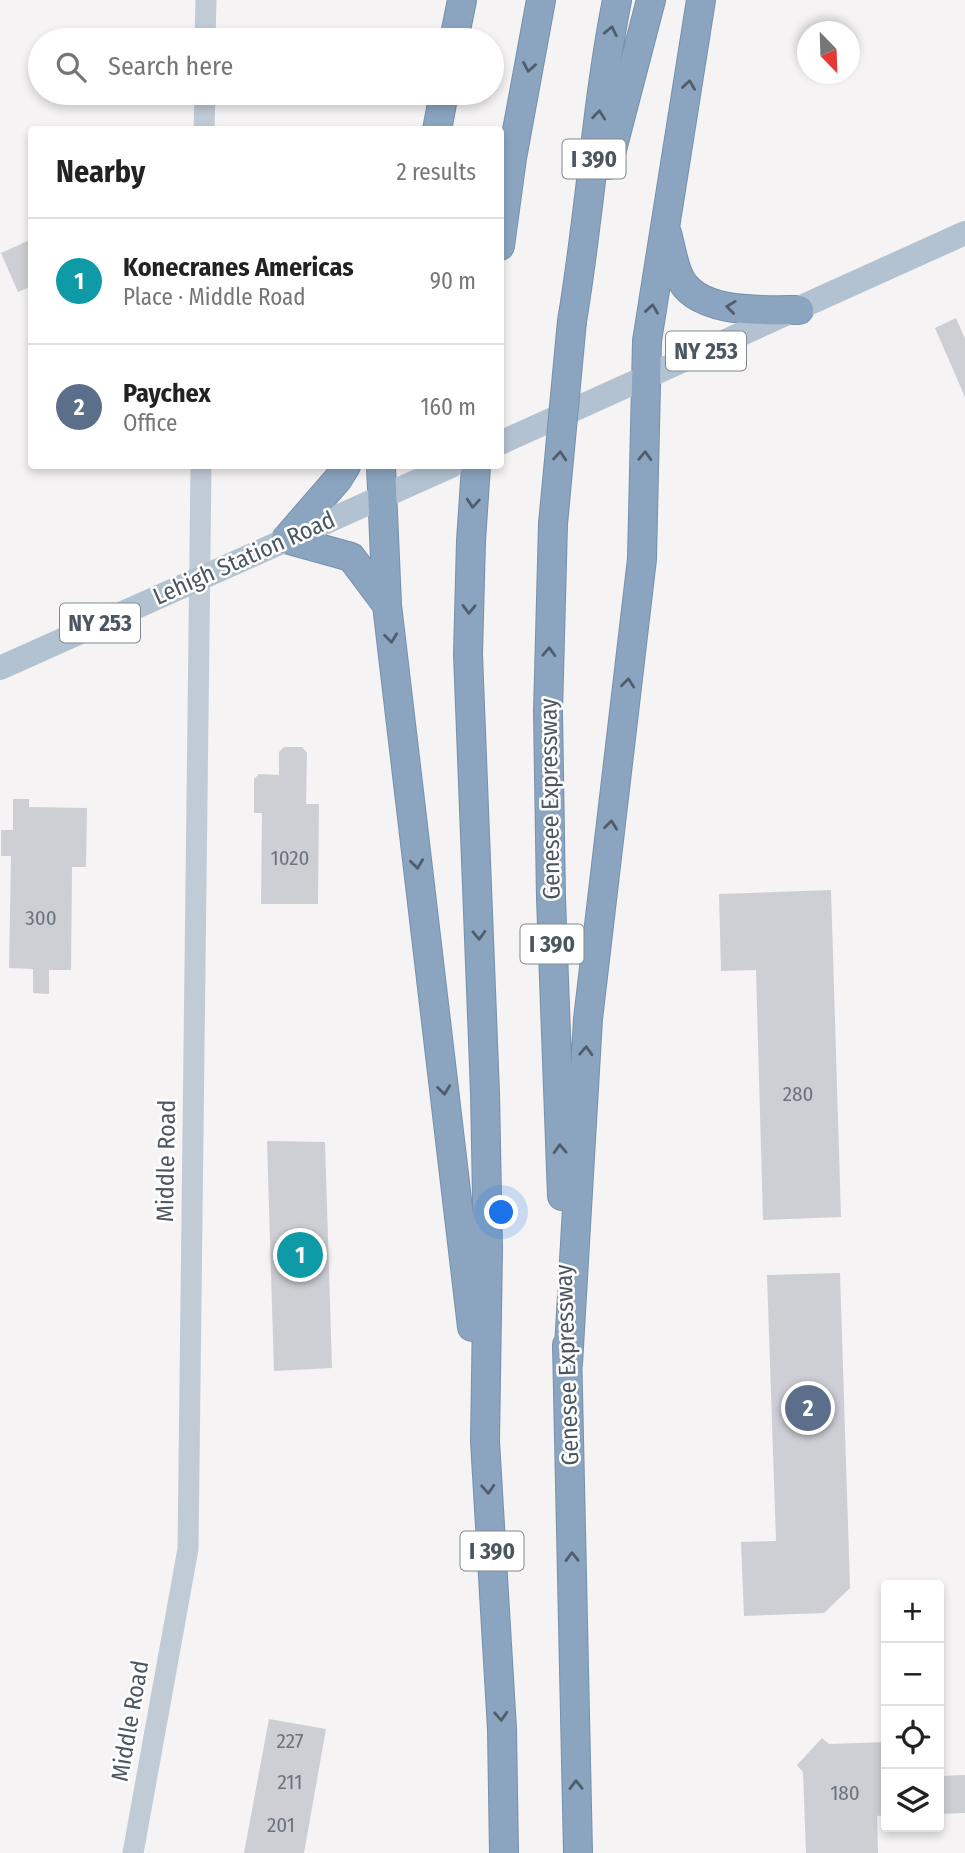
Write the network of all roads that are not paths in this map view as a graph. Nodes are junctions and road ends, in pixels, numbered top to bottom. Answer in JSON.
{"nodes":[{"id":1,"x":206,"y":0,"type":"edge"},
{"id":2,"x":462,"y":0,"type":"edge"},
{"id":3,"x":541,"y":0,"type":"edge"},
{"id":4,"x":617,"y":0,"type":"edge"},
{"id":5,"x":652,"y":0,"type":"edge"},
{"id":6,"x":701,"y":0,"type":"edge"},
{"id":7,"x":205,"y":28,"type":"edge"},
{"id":8,"x":456,"y":28,"type":"edge"},
{"id":9,"x":205,"y":105,"type":"edge"},
{"id":10,"x":442,"y":105,"type":"edge"},
{"id":11,"x":204,"y":126,"type":"edge"},
{"id":12,"x":438,"y":126,"type":"edge"},
{"id":13,"x":504,"y":217,"type":"edge"},
{"id":14,"x":664,"y":225,"type":"junction"},
{"id":15,"x":965,"y":233,"type":"edge"},
{"id":16,"x":583,"y":256,"type":"junction"},
{"id":17,"x":799,"y":310,"type":"junction"},
{"id":18,"x":648,"y":377,"type":"junction"},
{"id":19,"x":504,"y":441,"type":"edge"},
{"id":20,"x":201,"y":469,"type":"edge"},
{"id":21,"x":344,"y":469,"type":"edge"},
{"id":22,"x":381,"y":469,"type":"edge"},
{"id":23,"x":444,"y":469,"type":"edge"},
{"id":24,"x":476,"y":469,"type":"edge"},
{"id":25,"x":381,"y":497,"type":"junction"},
{"id":26,"x":286,"y":539,"type":"junction"},
{"id":27,"x":200,"y":578,"type":"junction"},
{"id":28,"x":387,"y":605,"type":"junction"},
{"id":29,"x":0,"y":668,"type":"edge"},
{"id":30,"x":568,"y":1364,"type":"junction"},
{"id":31,"x":485,"y":1441,"type":"junction"},
{"id":32,"x":133,"y":1853,"type":"edge"},
{"id":33,"x":504,"y":1853,"type":"edge"},
{"id":34,"x":578,"y":1853,"type":"edge"}],
"edges":[{"from":1,"to":7,"type":"street"},
{"from":2,"to":8,"type":"highway"},
{"from":3,"to":13,"type":"highway","one_way":true},
{"from":16,"to":4,"type":"highway","name":"Genesee Expressway","number":"I 390","one_way":true},
{"from":5,"to":16,"type":"highway"},
{"from":14,"to":6,"type":"highway","one_way":true},
{"from":9,"to":11,"type":"street"},
{"from":10,"to":12,"type":"highway"},
{"from":17,"to":14,"type":"highway","one_way":true},
{"from":18,"to":14,"type":"highway","one_way":true},
{"from":15,"to":17,"type":"main road","number":"NY 253"},
{"from":30,"to":16,"type":"highway","name":"Genesee Expressway","number":"I 390","one_way":true,"bridge":true},
{"from":17,"to":18,"type":"main road","number":"NY 253"},
{"from":18,"to":19,"type":"main road","number":"NY 253"},
{"from":30,"to":18,"type":"highway","one_way":true},
{"from":20,"to":27,"type":"street","name":"Middle Road"},
{"from":21,"to":26,"type":"highway"},
{"from":22,"to":25,"type":"highway"},
{"from":23,"to":25,"type":"main road","name":"Lehigh Station Road","number":"NY 253"},
{"from":24,"to":31,"type":"highway","number":"I 390","one_way":true},
{"from":25,"to":26,"type":"main road","name":"Lehigh Station Road","number":"NY 253"},
{"from":25,"to":28,"type":"highway"},
{"from":26,"to":27,"type":"main road","name":"Lehigh Station Road","number":"NY 253"},
{"from":26,"to":28,"type":"highway"},
{"from":27,"to":29,"type":"main road","name":"Lehigh Station Road","number":"NY 253"},
{"from":27,"to":32,"type":"street","name":"Middle Road"},
{"from":28,"to":31,"type":"highway","one_way":true},
{"from":34,"to":30,"type":"highway","name":"Genesee Expressway","number":"I 390","one_way":true},
{"from":31,"to":33,"type":"highway","number":"I 390","one_way":true}]}
